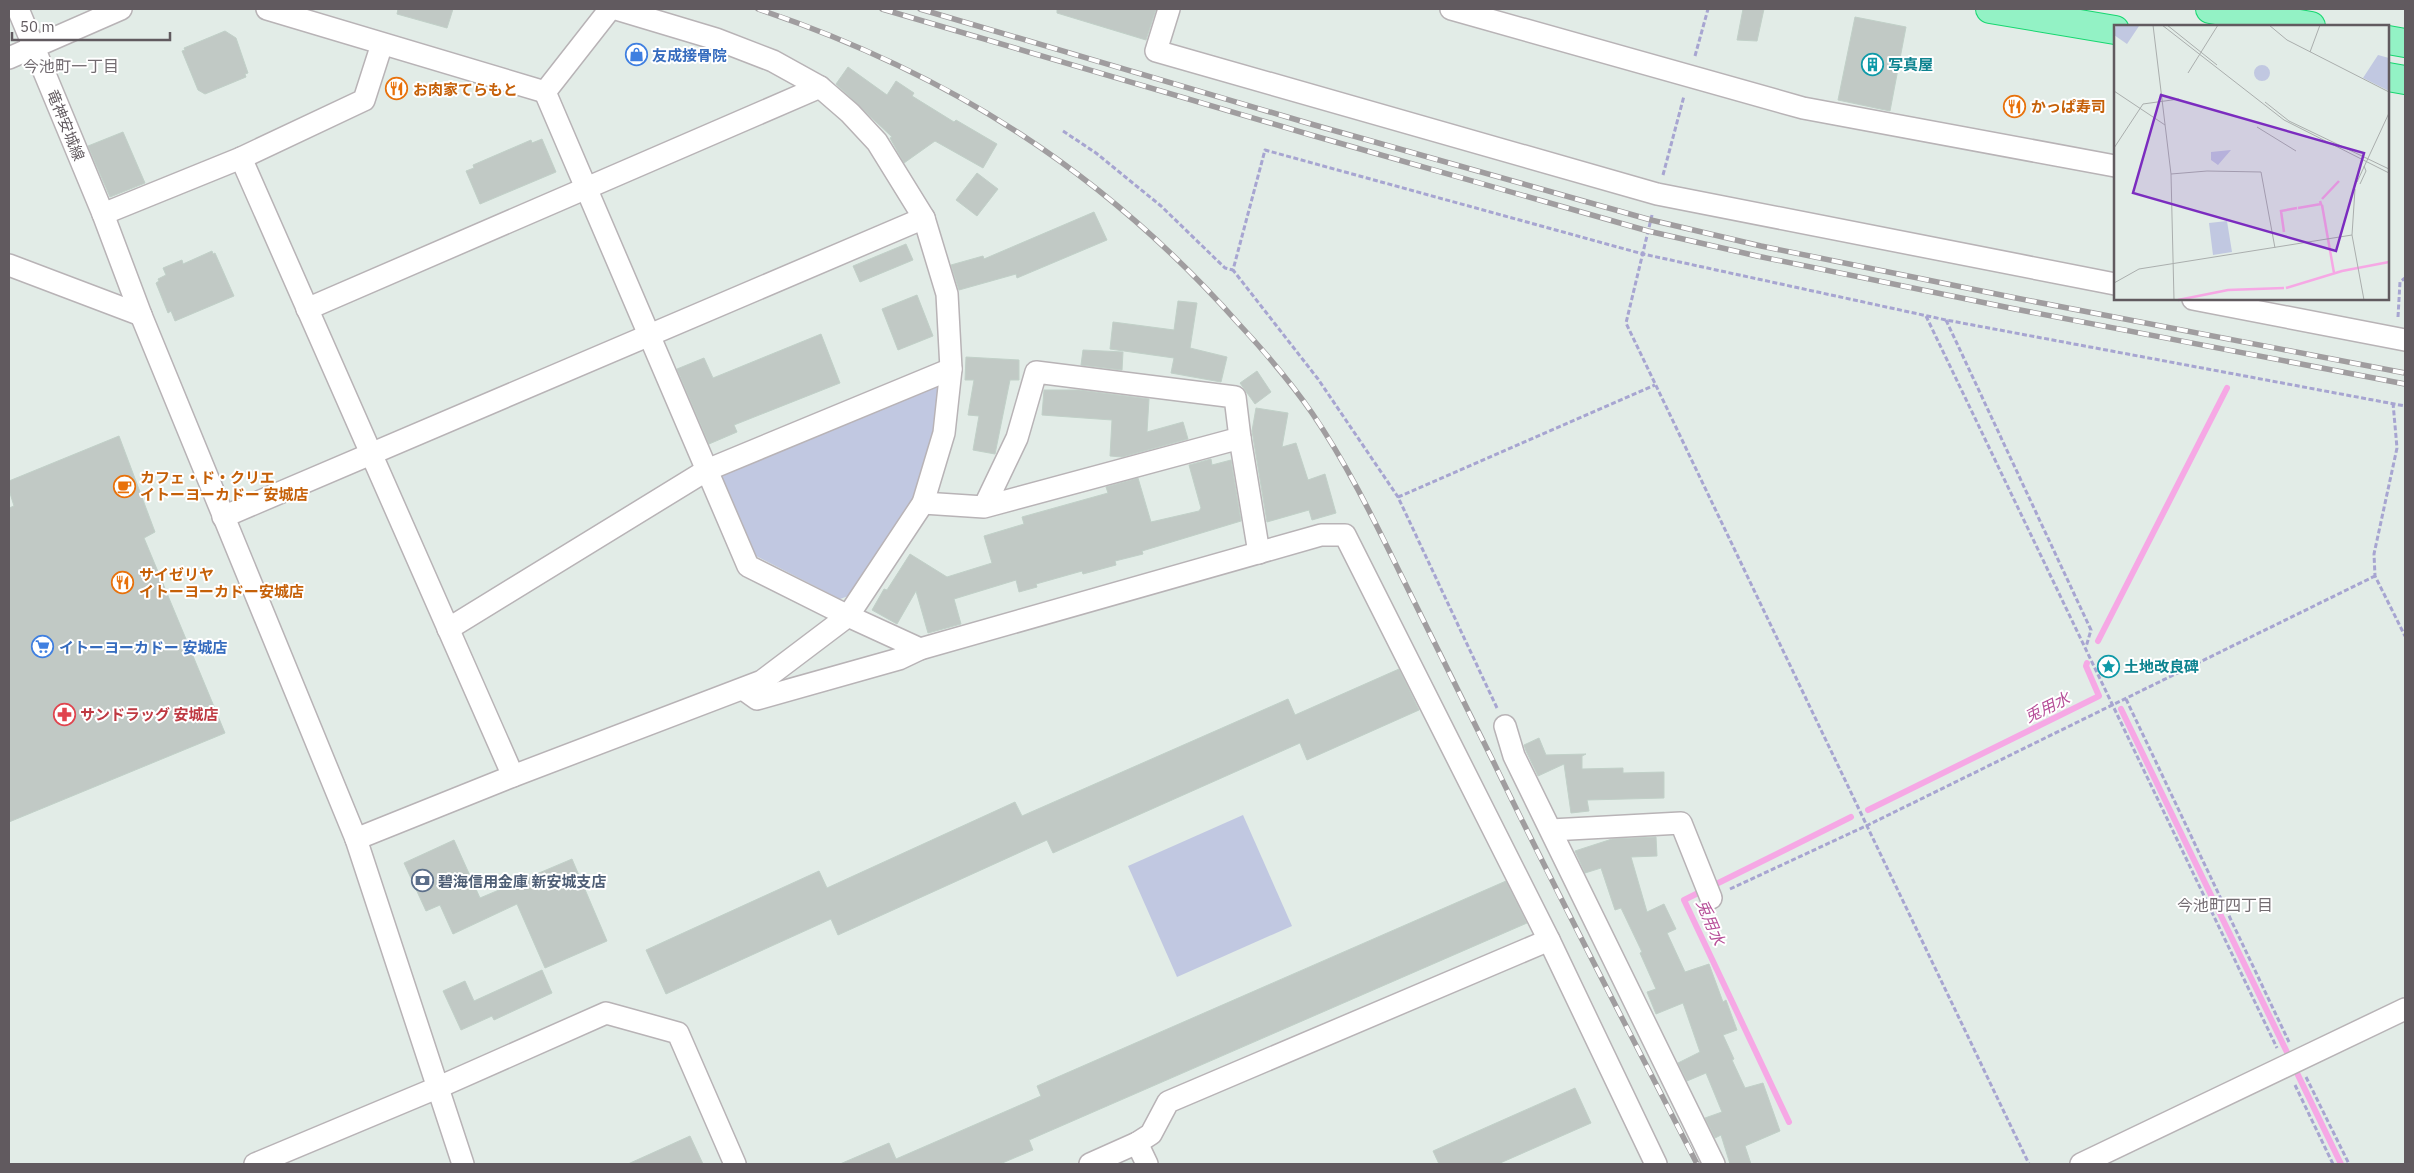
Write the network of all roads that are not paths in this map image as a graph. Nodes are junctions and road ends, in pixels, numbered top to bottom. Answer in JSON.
{"nodes":[{"id":1,"x":18,"y":9,"type":"edge"},
{"id":2,"x":121,"y":9,"type":"edge"},
{"id":3,"x":267,"y":9,"type":"edge"},
{"id":4,"x":610,"y":9,"type":"edge"},
{"id":5,"x":616,"y":9,"type":"edge"},
{"id":6,"x":1170,"y":9,"type":"edge"},
{"id":7,"x":1451,"y":9,"type":"edge"},
{"id":8,"x":1990,"y":9,"type":"edge"},
{"id":9,"x":2210,"y":9,"type":"edge"},
{"id":10,"x":2305,"y":25,"type":"edge"},
{"id":11,"x":2114,"y":30,"type":"edge"},
{"id":12,"x":2389,"y":40,"type":"edge"},
{"id":13,"x":2405,"y":43,"type":"edge"},
{"id":14,"x":382,"y":44,"type":"junction"},
{"id":15,"x":34,"y":47,"type":"junction"},
{"id":16,"x":9,"y":58,"type":"edge"},
{"id":17,"x":2389,"y":77,"type":"edge"},
{"id":18,"x":2405,"y":80,"type":"edge"},
{"id":19,"x":820,"y":87,"type":"junction"},
{"id":20,"x":545,"y":92,"type":"junction"},
{"id":21,"x":241,"y":158,"type":"junction"},
{"id":22,"x":2114,"y":166,"type":"edge"},
{"id":23,"x":586,"y":188,"type":"junction"},
{"id":24,"x":103,"y":214,"type":"junction"},
{"id":25,"x":924,"y":218,"type":"junction"},
{"id":26,"x":9,"y":265,"type":"edge"},
{"id":27,"x":2114,"y":284,"type":"edge"},
{"id":28,"x":2204,"y":300,"type":"edge"},
{"id":29,"x":2262,"y":305,"type":"edge"},
{"id":30,"x":307,"y":309,"type":"junction"},
{"id":31,"x":140,"y":316,"type":"junction"},
{"id":32,"x":649,"y":335,"type":"junction"},
{"id":33,"x":2401,"y":339,"type":"edge"},
{"id":34,"x":951,"y":369,"type":"junction"},
{"id":35,"x":1240,"y":438,"type":"junction"},
{"id":36,"x":371,"y":454,"type":"junction"},
{"id":37,"x":706,"y":470,"type":"junction"},
{"id":38,"x":923,"y":502,"type":"junction"},
{"id":39,"x":984,"y":507,"type":"junction"},
{"id":40,"x":223,"y":517,"type":"junction"},
{"id":41,"x":1259,"y":553,"type":"junction"},
{"id":42,"x":848,"y":616,"type":"junction"},
{"id":43,"x":448,"y":629,"type":"junction"},
{"id":44,"x":920,"y":649,"type":"junction"},
{"id":45,"x":744,"y":689,"type":"junction"},
{"id":46,"x":1505,"y":726,"type":"road end"},
{"id":47,"x":513,"y":776,"type":"junction"},
{"id":48,"x":1551,"y":830,"type":"junction"},
{"id":49,"x":356,"y":840,"type":"junction"},
{"id":50,"x":1711,"y":898,"type":"road end"},
{"id":51,"x":1549,"y":940,"type":"junction"},
{"id":52,"x":2405,"y":1008,"type":"edge"},
{"id":53,"x":439,"y":1087,"type":"junction"},
{"id":54,"x":1137,"y":1143,"type":"junction"},
{"id":55,"x":255,"y":1164,"type":"edge"},
{"id":56,"x":463,"y":1164,"type":"edge"},
{"id":57,"x":734,"y":1164,"type":"edge"},
{"id":58,"x":1090,"y":1164,"type":"edge"},
{"id":59,"x":1147,"y":1164,"type":"edge"},
{"id":60,"x":1656,"y":1164,"type":"edge"},
{"id":61,"x":1714,"y":1164,"type":"edge"},
{"id":62,"x":2080,"y":1164,"type":"edge"}],
"edges":[{"from":1,"to":15,"type":"street","name":"竜神安城線"},
{"from":2,"to":15,"type":"street"},
{"from":3,"to":14,"type":"street"},
{"from":4,"to":20,"type":"street"},
{"from":5,"to":19,"type":"street"},
{"from":6,"to":27,"type":"street"},
{"from":7,"to":22,"type":"street"},
{"from":8,"to":11,"type":"highway"},
{"from":9,"to":10,"type":"highway"},
{"from":12,"to":13,"type":"highway"},
{"from":14,"to":20,"type":"street"},
{"from":14,"to":21,"type":"street"},
{"from":15,"to":16,"type":"street"},
{"from":15,"to":24,"type":"street","name":"竜神安城線"},
{"from":17,"to":18,"type":"highway"},
{"from":19,"to":23,"type":"street"},
{"from":19,"to":25,"type":"street"},
{"from":20,"to":23,"type":"street"},
{"from":21,"to":24,"type":"street"},
{"from":21,"to":30,"type":"street"},
{"from":23,"to":30,"type":"street"},
{"from":23,"to":32,"type":"street"},
{"from":24,"to":31,"type":"street","name":"竜神安城線"},
{"from":25,"to":32,"type":"street"},
{"from":25,"to":34,"type":"street"},
{"from":26,"to":31,"type":"street"},
{"from":28,"to":29,"type":"street"},
{"from":29,"to":33,"type":"street"},
{"from":30,"to":36,"type":"street"},
{"from":31,"to":40,"type":"street","name":"竜神安城線"},
{"from":32,"to":36,"type":"street"},
{"from":32,"to":37,"type":"street"},
{"from":34,"to":37,"type":"street"},
{"from":34,"to":38,"type":"street"},
{"from":35,"to":39,"type":"street"},
{"from":35,"to":39,"type":"street"},
{"from":35,"to":41,"type":"street"},
{"from":36,"to":40,"type":"street"},
{"from":36,"to":43,"type":"street"},
{"from":37,"to":42,"type":"street"},
{"from":37,"to":43,"type":"street"},
{"from":38,"to":39,"type":"street"},
{"from":38,"to":42,"type":"street"},
{"from":40,"to":49,"type":"street","name":"竜神安城線"},
{"from":41,"to":44,"type":"street"},
{"from":41,"to":51,"type":"street"},
{"from":42,"to":44,"type":"street"},
{"from":42,"to":45,"type":"street"},
{"from":43,"to":47,"type":"street"},
{"from":44,"to":45,"type":"street"},
{"from":45,"to":47,"type":"street"},
{"from":46,"to":48,"type":"street"},
{"from":47,"to":49,"type":"street"},
{"from":48,"to":50,"type":"street"},
{"from":48,"to":61,"type":"street"},
{"from":49,"to":53,"type":"street","name":"竜神安城線"},
{"from":51,"to":54,"type":"street"},
{"from":51,"to":60,"type":"street"},
{"from":52,"to":62,"type":"street"},
{"from":53,"to":55,"type":"street"},
{"from":53,"to":56,"type":"street","name":"竜神安城線"},
{"from":53,"to":57,"type":"street"},
{"from":54,"to":58,"type":"street"},
{"from":54,"to":59,"type":"street"}]}
